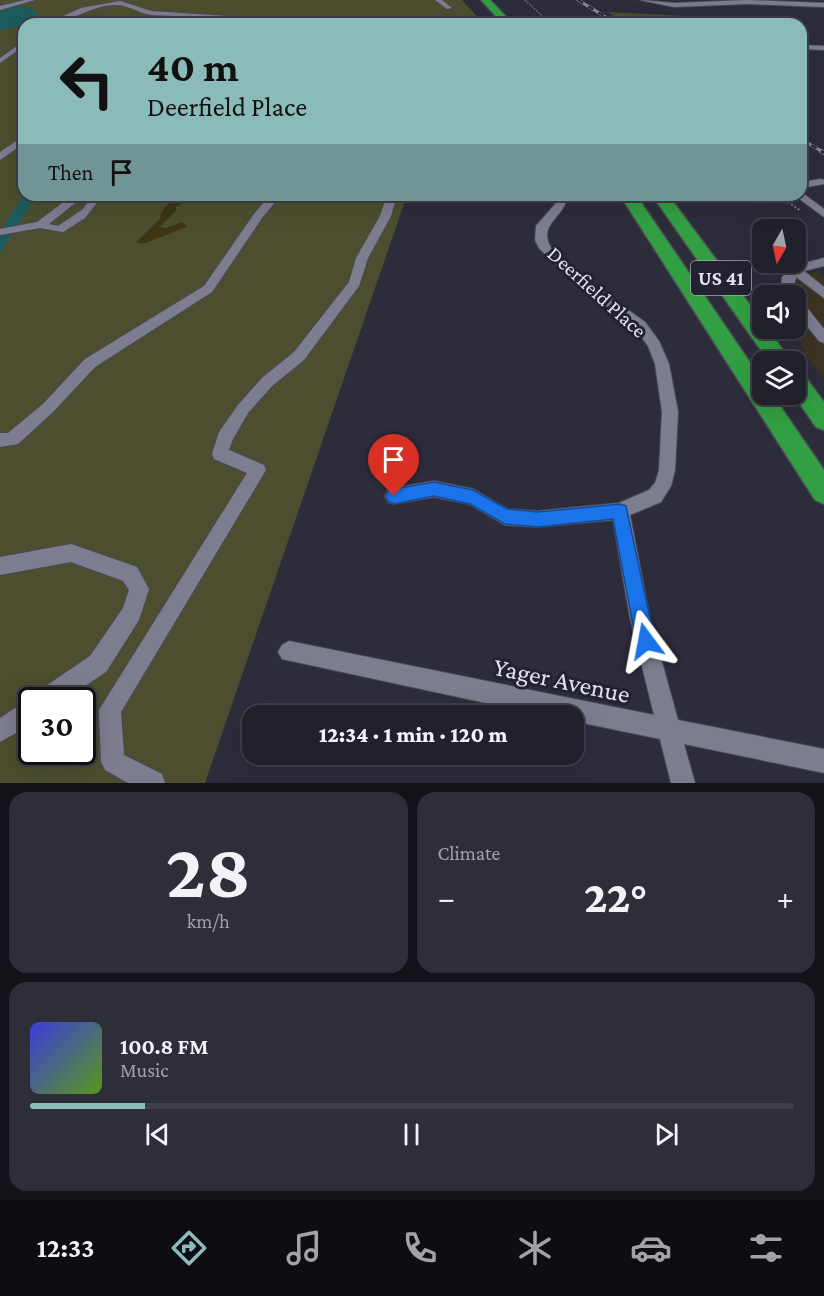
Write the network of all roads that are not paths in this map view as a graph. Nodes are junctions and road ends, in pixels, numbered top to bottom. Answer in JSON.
{"nodes":[{"id":1,"x":32,"y":0,"type":"edge"},
{"id":2,"x":87,"y":0,"type":"edge"},
{"id":3,"x":438,"y":0,"type":"edge"},
{"id":4,"x":473,"y":0,"type":"edge"},
{"id":5,"x":485,"y":0,"type":"edge"},
{"id":6,"x":643,"y":0,"type":"edge"},
{"id":7,"x":715,"y":1,"type":"edge"},
{"id":8,"x":783,"y":1,"type":"edge"},
{"id":9,"x":824,"y":5,"type":"edge"},
{"id":10,"x":0,"y":8,"type":"edge"},
{"id":11,"x":90,"y":8,"type":"junction"},
{"id":12,"x":449,"y":8,"type":"dead end"},
{"id":13,"x":60,"y":18,"type":"edge"},
{"id":14,"x":238,"y":18,"type":"edge"},
{"id":15,"x":490,"y":18,"type":"edge"},
{"id":16,"x":502,"y":18,"type":"edge"},
{"id":17,"x":18,"y":40,"type":"edge"},
{"id":18,"x":807,"y":47,"type":"edge"},
{"id":19,"x":18,"y":48,"type":"edge"},
{"id":20,"x":824,"y":48,"type":"edge"},
{"id":21,"x":0,"y":50,"type":"edge"},
{"id":22,"x":0,"y":61,"type":"edge"},
{"id":23,"x":18,"y":144,"type":"edge"},
{"id":24,"x":0,"y":157,"type":"edge"},
{"id":25,"x":821,"y":182,"type":"dead end"},
{"id":26,"x":807,"y":184,"type":"edge"},
{"id":27,"x":72,"y":201,"type":"edge"},
{"id":28,"x":93,"y":201,"type":"edge"},
{"id":29,"x":271,"y":201,"type":"edge"},
{"id":30,"x":390,"y":201,"type":"edge"},
{"id":31,"x":562,"y":201,"type":"edge"},
{"id":32,"x":632,"y":201,"type":"edge"},
{"id":33,"x":664,"y":201,"type":"edge"},
{"id":34,"x":807,"y":201,"type":"edge"},
{"id":35,"x":822,"y":211,"type":"edge"},
{"id":36,"x":39,"y":225,"type":"junction"},
{"id":37,"x":0,"y":232,"type":"edge"},
{"id":38,"x":824,"y":262,"type":"edge"},
{"id":39,"x":806,"y":268,"type":"edge"},
{"id":40,"x":798,"y":273,"type":"edge"},
{"id":41,"x":824,"y":294,"type":"edge"},
{"id":42,"x":806,"y":310,"type":"edge"},
{"id":43,"x":806,"y":315,"type":"edge"},
{"id":44,"x":824,"y":326,"type":"edge"},
{"id":45,"x":824,"y":338,"type":"edge"},
{"id":46,"x":773,"y":351,"type":"edge"},
{"id":47,"x":806,"y":395,"type":"edge"},
{"id":48,"x":824,"y":420,"type":"edge"},
{"id":49,"x":0,"y":440,"type":"edge"},
{"id":50,"x":824,"y":492,"type":"edge"},
{"id":51,"x":394,"y":496,"type":"dead end"},
{"id":52,"x":620,"y":511,"type":"junction"},
{"id":53,"x":0,"y":566,"type":"edge"},
{"id":54,"x":289,"y":652,"type":"dead end"},
{"id":55,"x":64,"y":687,"type":"edge"},
{"id":56,"x":18,"y":719,"type":"edge"},
{"id":57,"x":0,"y":731,"type":"edge"},
{"id":58,"x":668,"y":731,"type":"junction"},
{"id":59,"x":824,"y":761,"type":"edge"},
{"id":60,"x":153,"y":783,"type":"edge"},
{"id":61,"x":683,"y":783,"type":"edge"}],
"edges":[{"from":1,"to":10,"type":"street"},
{"from":2,"to":11,"type":"street"},
{"from":3,"to":12,"type":"street"},
{"from":4,"to":15,"type":"highway"},
{"from":5,"to":16,"type":"highway"},
{"from":6,"to":7,"type":"street"},
{"from":7,"to":8,"type":"street"},
{"from":8,"to":9,"type":"street"},
{"from":11,"to":13,"type":"street"},
{"from":11,"to":14,"type":"street"},
{"from":17,"to":21,"type":"street"},
{"from":18,"to":20,"type":"street"},
{"from":19,"to":22,"type":"street"},
{"from":23,"to":24,"type":"street"},
{"from":25,"to":26,"type":"street"},
{"from":27,"to":36,"type":"street"},
{"from":28,"to":36,"type":"street"},
{"from":29,"to":49,"type":"street"},
{"from":30,"to":60,"type":"street"},
{"from":31,"to":52,"type":"street","name":"Deerfield Place"},
{"from":32,"to":50,"type":"highway","number":"US 41"},
{"from":33,"to":46,"type":"highway","number":"US 41"},
{"from":34,"to":35,"type":"street"},
{"from":36,"to":37,"type":"street"},
{"from":38,"to":39,"type":"street"},
{"from":40,"to":41,"type":"street"},
{"from":42,"to":44,"type":"street"},
{"from":43,"to":45,"type":"street"},
{"from":47,"to":48,"type":"highway"},
{"from":51,"to":52,"type":"street","name":"Deerfield Place"},
{"from":52,"to":58,"type":"street"},
{"from":53,"to":55,"type":"street"},
{"from":54,"to":58,"type":"street","name":"Yager Avenue"},
{"from":56,"to":57,"type":"street"},
{"from":58,"to":59,"type":"street","name":"Yager Avenue"},
{"from":58,"to":61,"type":"street"}]}
